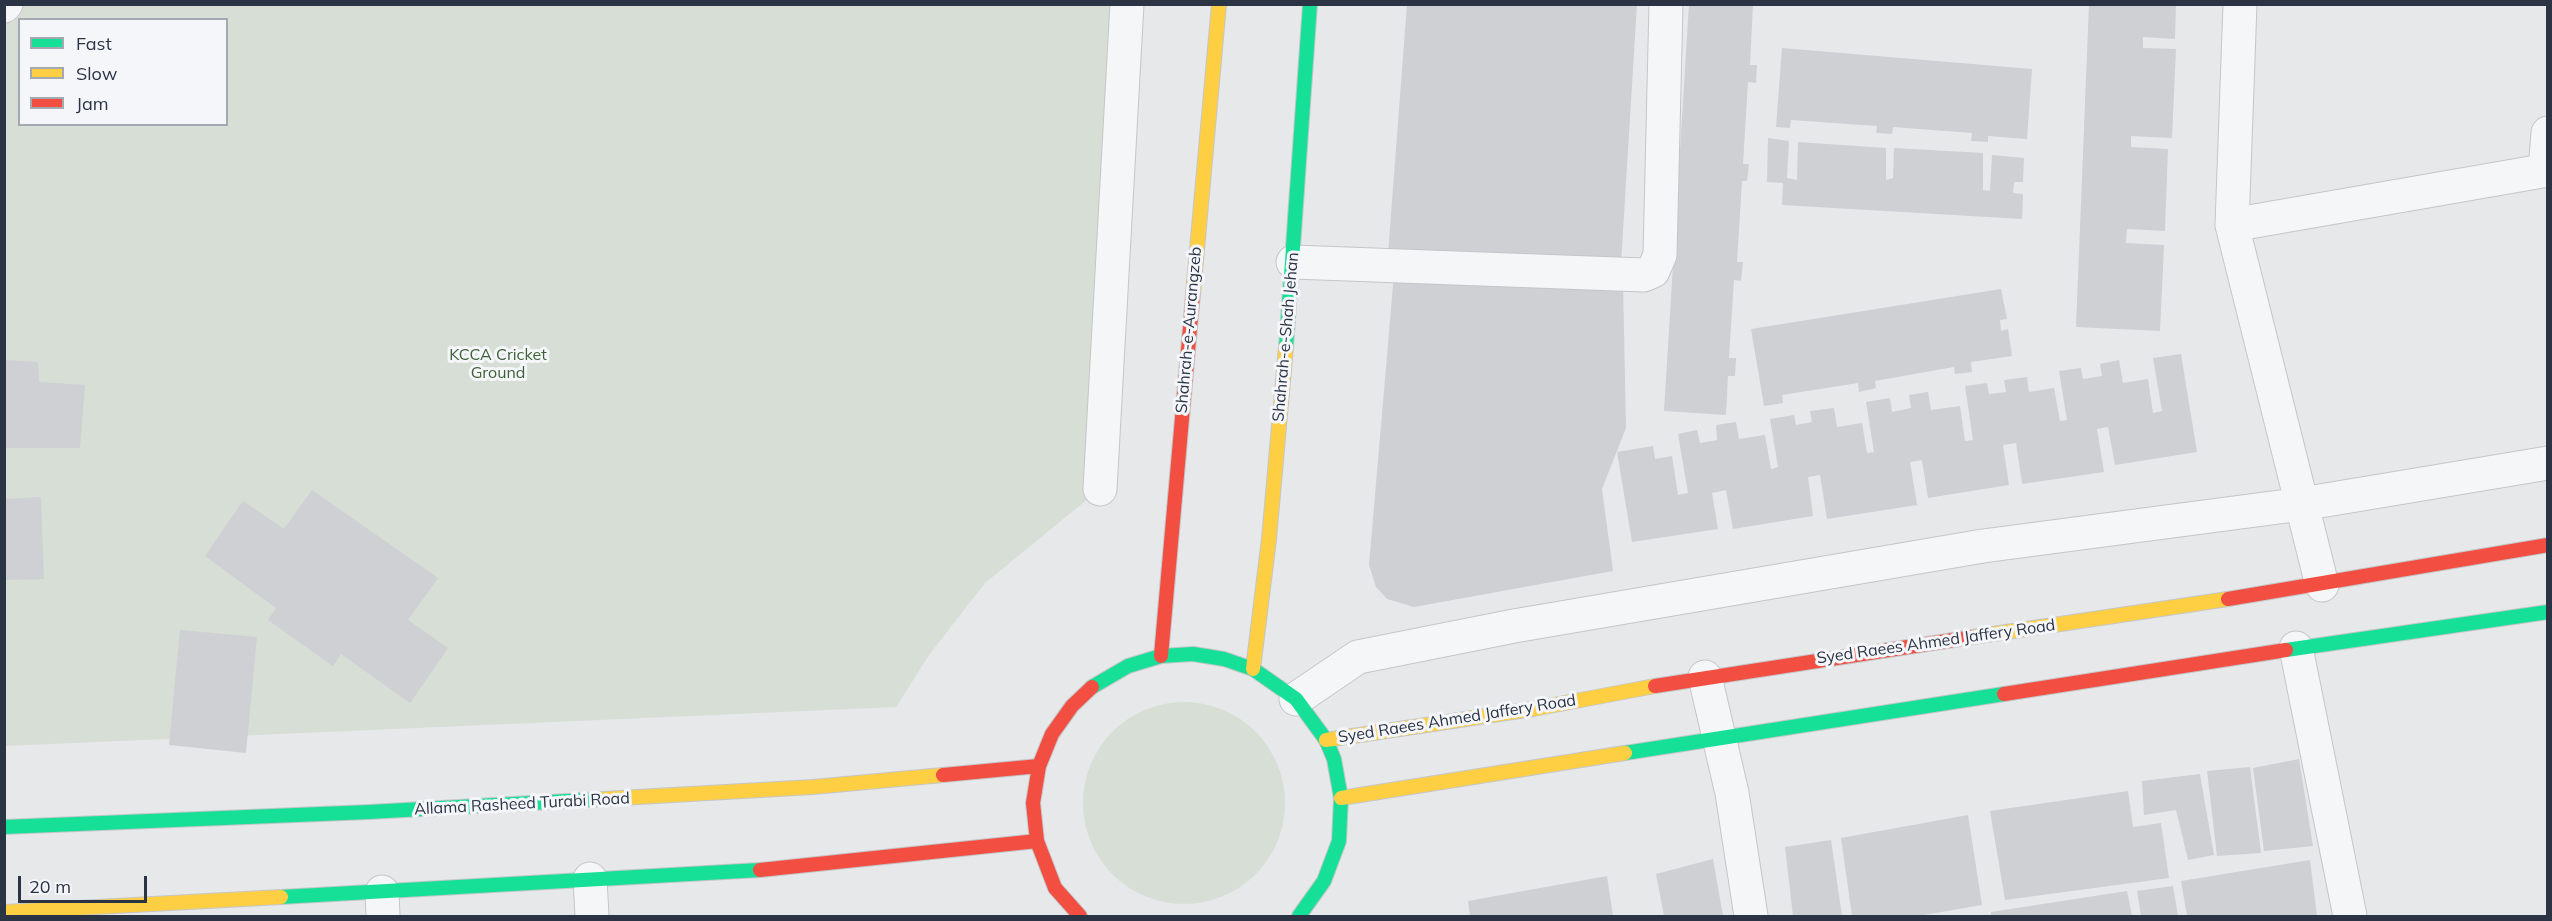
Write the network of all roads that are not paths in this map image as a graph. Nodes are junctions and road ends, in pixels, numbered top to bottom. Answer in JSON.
{"nodes":[{"id":1,"x":1127,"y":4,"type":"edge"},
{"id":2,"x":1219,"y":4,"type":"edge"},
{"id":3,"x":1311,"y":4,"type":"edge"},
{"id":4,"x":1666,"y":4,"type":"edge"},
{"id":5,"x":2240,"y":4,"type":"edge"},
{"id":6,"x":2547,"y":133,"type":"edge"},
{"id":7,"x":2546,"y":170,"type":"edge"},
{"id":8,"x":2232,"y":225,"type":"junction"},
{"id":9,"x":1293,"y":262,"type":"junction"},
{"id":10,"x":2547,"y":463,"type":"edge"},
{"id":11,"x":1100,"y":489,"type":"dead end"},
{"id":12,"x":2302,"y":504,"type":"junction"},
{"id":13,"x":2547,"y":545,"type":"edge"},
{"id":14,"x":2322,"y":585,"type":"junction"},
{"id":15,"x":2547,"y":612,"type":"edge"},
{"id":16,"x":2296,"y":648,"type":"junction"},
{"id":17,"x":1161,"y":656,"type":"junction"},
{"id":18,"x":1253,"y":669,"type":"junction"},
{"id":19,"x":1705,"y":676,"type":"junction"},
{"id":20,"x":1296,"y":699,"type":"junction"},
{"id":21,"x":1326,"y":740,"type":"junction"},
{"id":22,"x":1721,"y":740,"type":"junction"},
{"id":23,"x":1039,"y":766,"type":"junction"},
{"id":24,"x":1341,"y":798,"type":"junction"},
{"id":25,"x":4,"y":827,"type":"edge"},
{"id":26,"x":1037,"y":840,"type":"junction"},
{"id":27,"x":590,"y":879,"type":"junction"},
{"id":28,"x":383,"y":904,"type":"edge"},
{"id":29,"x":172,"y":909,"type":"edge"},
{"id":30,"x":4,"y":912,"type":"edge"},
{"id":31,"x":592,"y":916,"type":"edge"},
{"id":32,"x":1080,"y":916,"type":"edge"},
{"id":33,"x":1299,"y":916,"type":"edge"},
{"id":34,"x":1751,"y":916,"type":"edge"},
{"id":35,"x":2350,"y":916,"type":"edge"}],
"edges":[{"from":1,"to":11,"type":"street"},
{"from":2,"to":17,"type":"main road","name":"Shahrah-e-Aurangzeb"},
{"from":3,"to":9,"type":"main road","name":"Shahrah-e-Shah Jehan"},
{"from":4,"to":9,"type":"street"},
{"from":5,"to":8,"type":"street"},
{"from":6,"to":7,"type":"street"},
{"from":7,"to":8,"type":"street"},
{"from":8,"to":12,"type":"street"},
{"from":9,"to":18,"type":"main road","name":"Shahrah-e-Shah Jehan"},
{"from":10,"to":12,"type":"street"},
{"from":12,"to":14,"type":"street"},
{"from":12,"to":20,"type":"street"},
{"from":13,"to":14,"type":"main road","name":"Syed Raees Ahmed Jaffery Road"},
{"from":14,"to":19,"type":"main road","name":"Syed Raees Ahmed Jaffery Road"},
{"from":15,"to":16,"type":"main road"},
{"from":16,"to":22,"type":"main road"},
{"from":16,"to":35,"type":"street"},
{"from":17,"to":18,"type":"main road"},
{"from":17,"to":23,"type":"main road"},
{"from":18,"to":20,"type":"main road"},
{"from":19,"to":21,"type":"main road","name":"Syed Raees Ahmed Jaffery Road"},
{"from":19,"to":22,"type":"street"},
{"from":20,"to":21,"type":"main road"},
{"from":21,"to":24,"type":"main road"},
{"from":22,"to":24,"type":"main road"},
{"from":22,"to":34,"type":"street"},
{"from":23,"to":25,"type":"main road","name":"Allama Rasheed Turabi Road"},
{"from":23,"to":26,"type":"main road"},
{"from":24,"to":33,"type":"main road"},
{"from":26,"to":27,"type":"main road"},
{"from":26,"to":32,"type":"main road"},
{"from":27,"to":28,"type":"main road"},
{"from":27,"to":31,"type":"street"},
{"from":28,"to":29,"type":"main road"},
{"from":29,"to":30,"type":"main road"}]}
